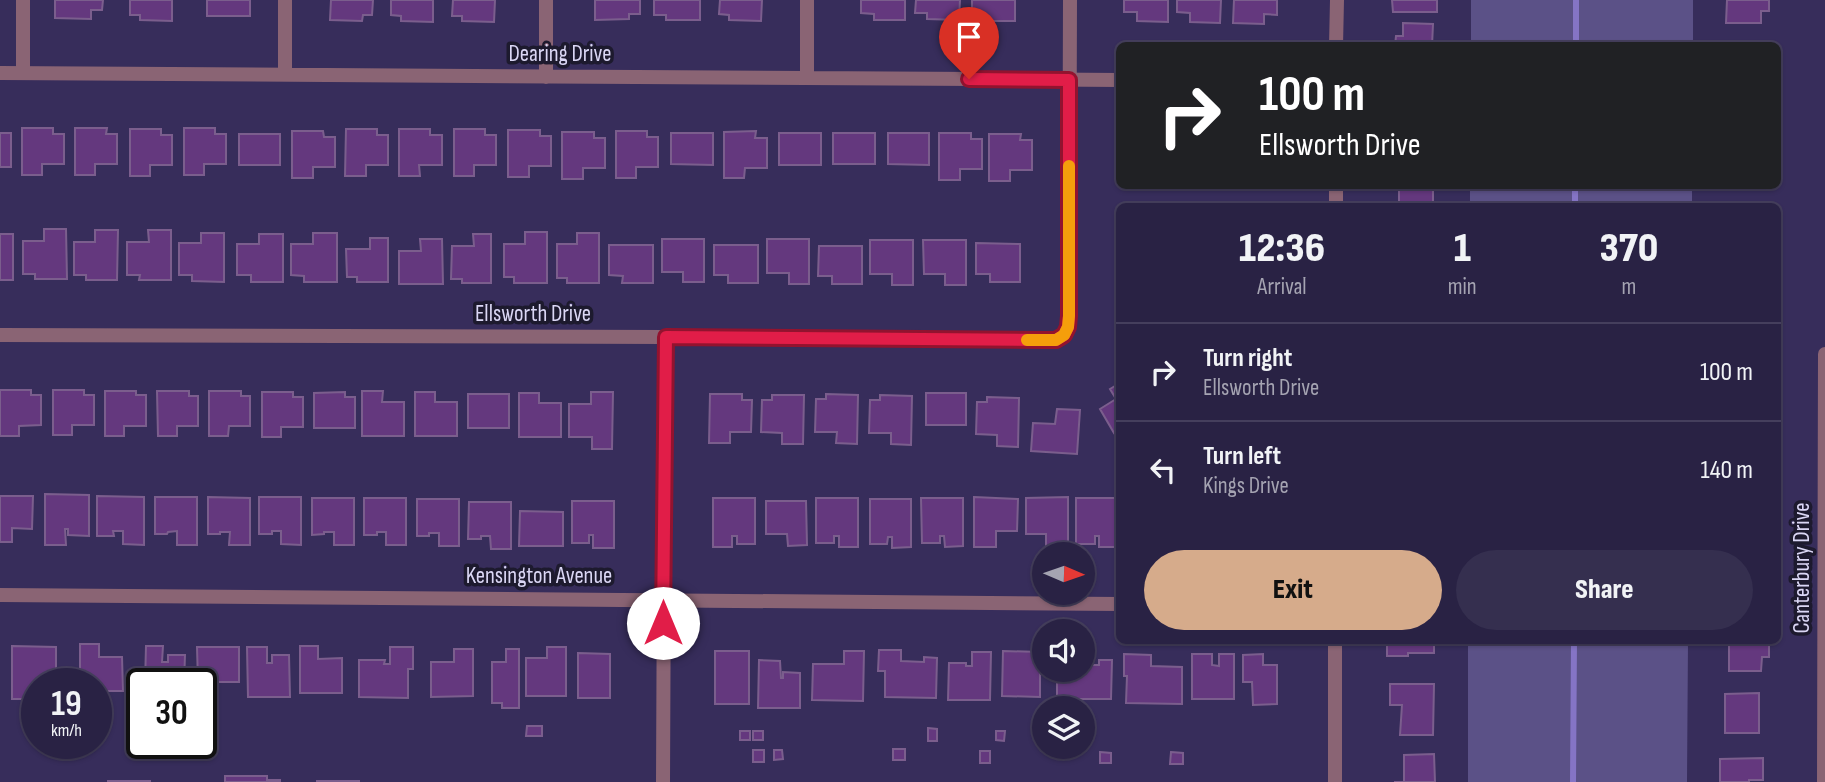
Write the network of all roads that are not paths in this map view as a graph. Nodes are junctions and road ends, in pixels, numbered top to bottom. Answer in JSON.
{"nodes":[{"id":1,"x":23,"y":0,"type":"edge"},
{"id":2,"x":285,"y":0,"type":"edge"},
{"id":3,"x":546,"y":0,"type":"edge"},
{"id":4,"x":807,"y":0,"type":"edge"},
{"id":5,"x":1070,"y":0,"type":"edge"},
{"id":6,"x":1336,"y":0,"type":"edge"},
{"id":7,"x":1336,"y":42,"type":"edge"},
{"id":8,"x":23,"y":73,"type":"junction"},
{"id":9,"x":0,"y":74,"type":"edge"},
{"id":10,"x":285,"y":74,"type":"junction"},
{"id":11,"x":546,"y":77,"type":"junction"},
{"id":12,"x":807,"y":78,"type":"junction"},
{"id":13,"x":1069,"y":80,"type":"junction"},
{"id":14,"x":1116,"y":80,"type":"edge"},
{"id":15,"x":0,"y":335,"type":"edge"},
{"id":16,"x":666,"y":337,"type":"junction"},
{"id":17,"x":1825,"y":354,"type":"edge"},
{"id":18,"x":0,"y":595,"type":"edge"},
{"id":19,"x":664,"y":599,"type":"junction"},
{"id":20,"x":1116,"y":604,"type":"edge"},
{"id":21,"x":1335,"y":644,"type":"edge"},
{"id":22,"x":663,"y":782,"type":"edge"},
{"id":23,"x":1335,"y":782,"type":"edge"},
{"id":24,"x":1824,"y":782,"type":"edge"}],
"edges":[{"from":1,"to":8,"type":"street"},
{"from":2,"to":10,"type":"street"},
{"from":3,"to":11,"type":"street"},
{"from":4,"to":12,"type":"street"},
{"from":5,"to":13,"type":"street"},
{"from":6,"to":7,"type":"street"},
{"from":8,"to":9,"type":"street","name":"Dearing Drive"},
{"from":8,"to":10,"type":"street","name":"Dearing Drive"},
{"from":10,"to":11,"type":"street","name":"Dearing Drive"},
{"from":11,"to":12,"type":"street","name":"Dearing Drive"},
{"from":12,"to":13,"type":"street","name":"Dearing Drive"},
{"from":13,"to":14,"type":"street","name":"Dearing Drive"},
{"from":13,"to":16,"type":"street","name":"Ellsworth Drive"},
{"from":15,"to":16,"type":"street","name":"Ellsworth Drive"},
{"from":16,"to":19,"type":"street"},
{"from":17,"to":24,"type":"street","name":"Canterbury Drive"},
{"from":18,"to":19,"type":"street","name":"Kensington Avenue"},
{"from":19,"to":20,"type":"street","name":"Kensington Avenue"},
{"from":19,"to":22,"type":"street"},
{"from":21,"to":23,"type":"street"}]}
